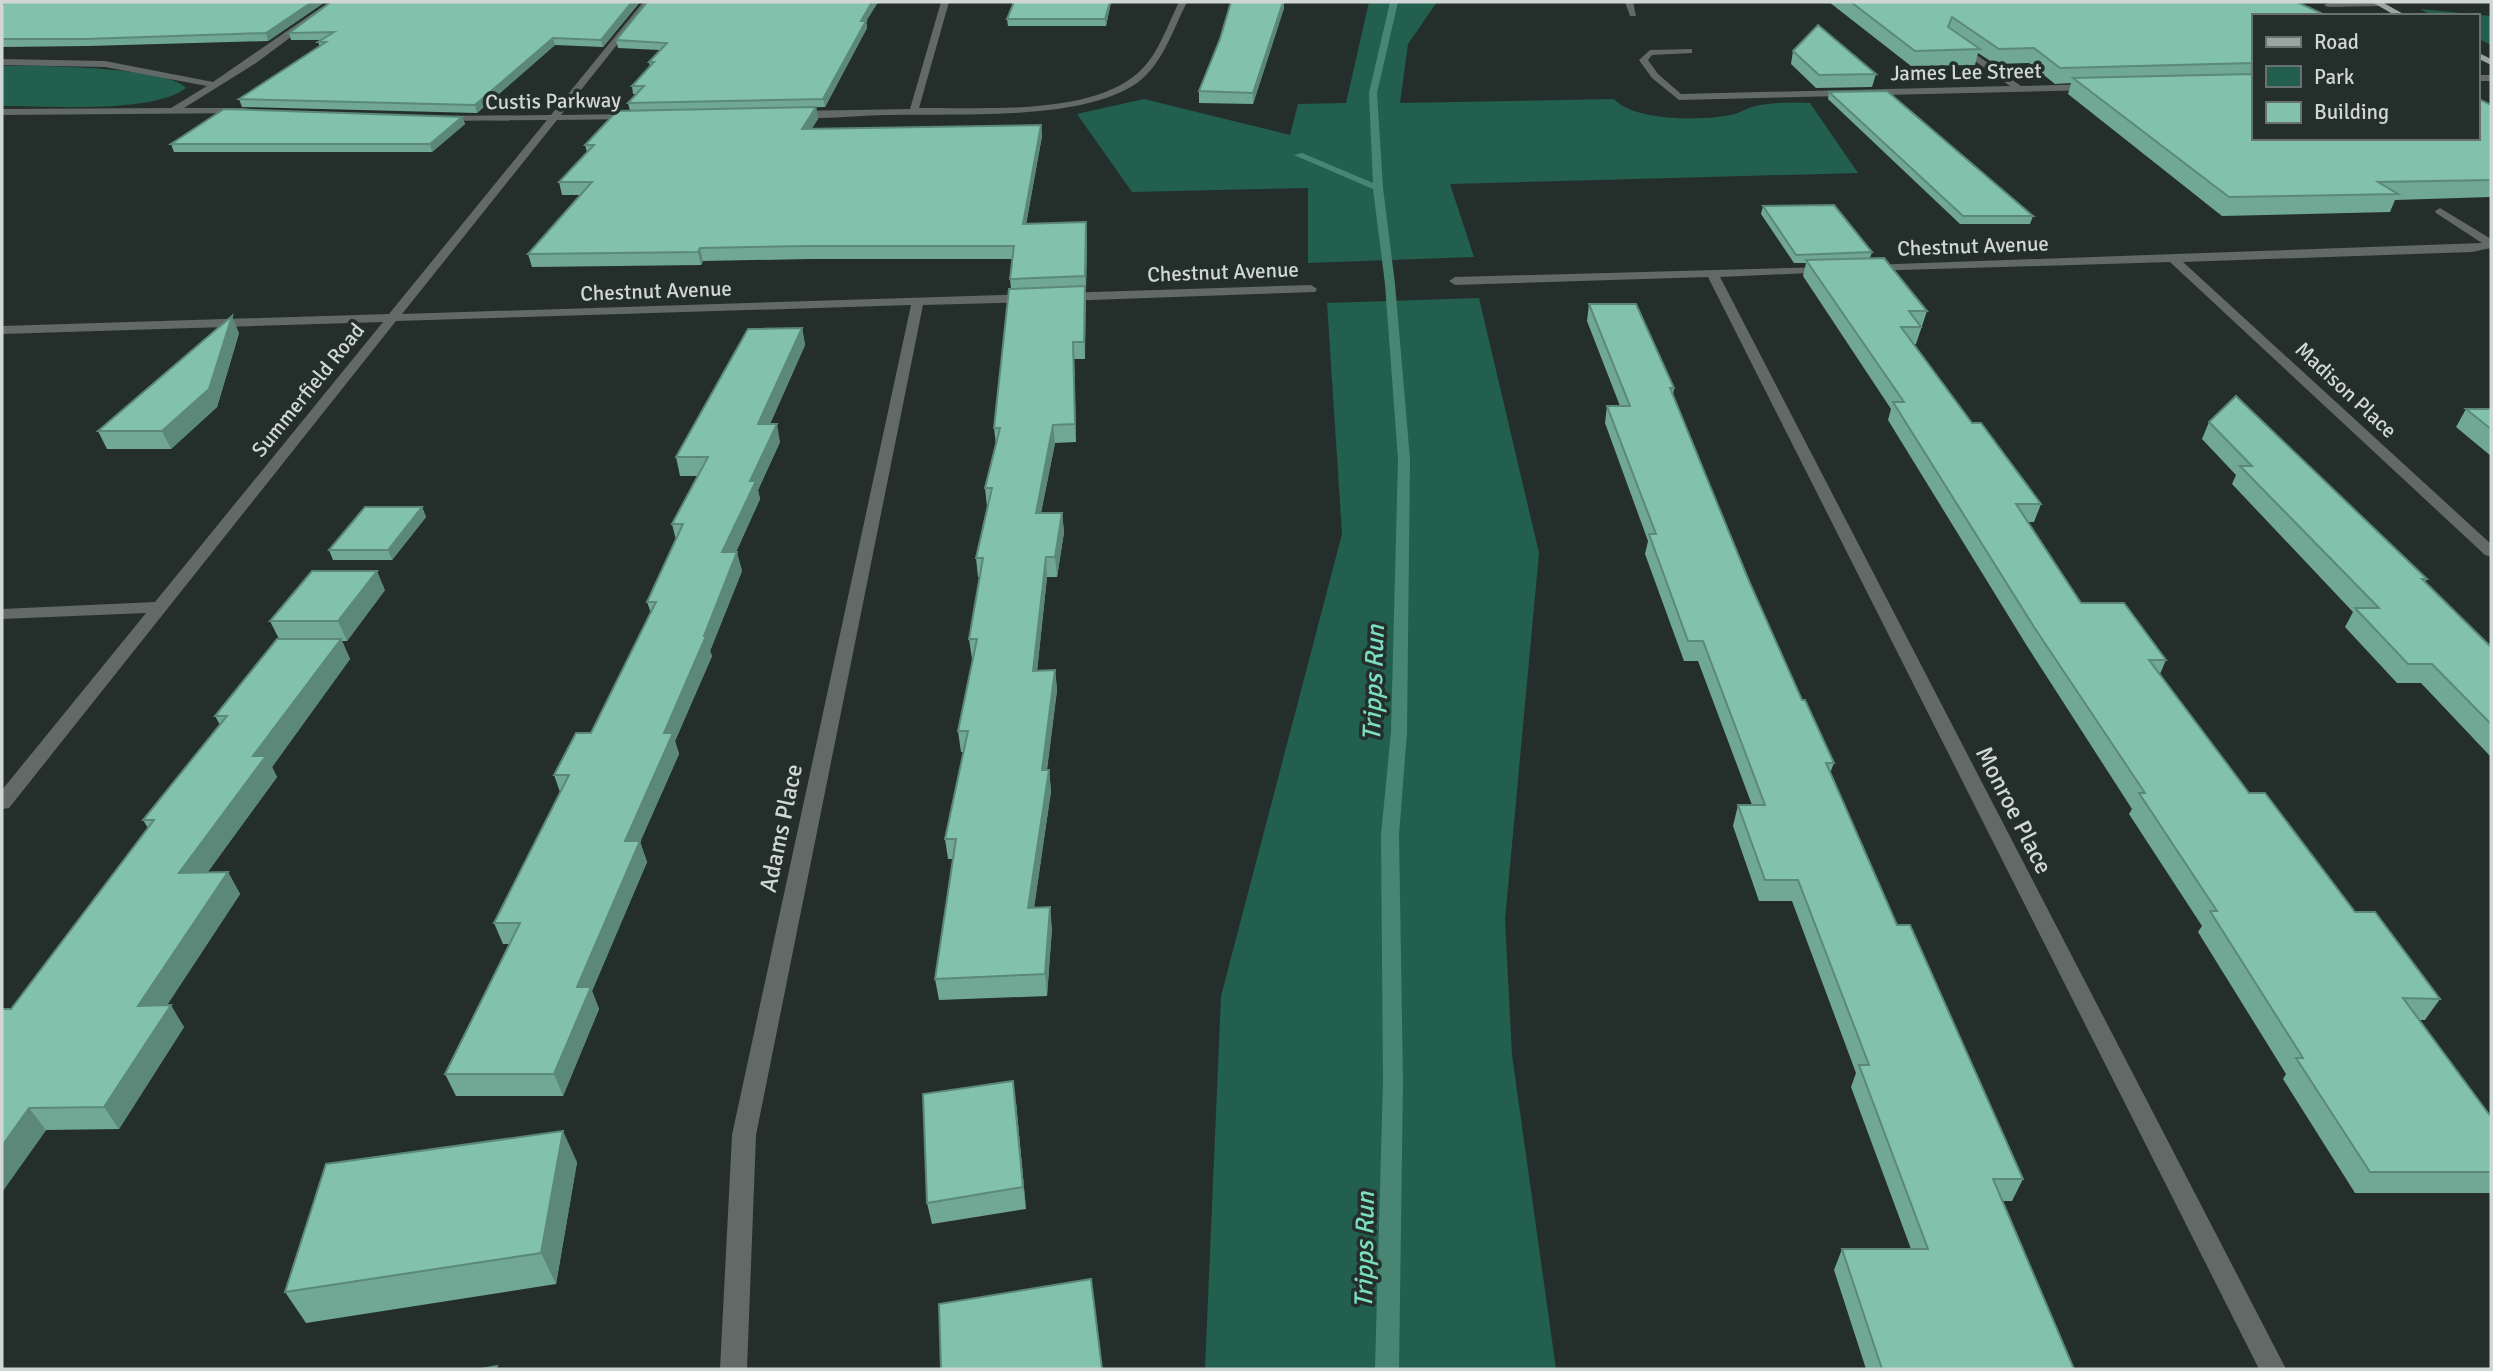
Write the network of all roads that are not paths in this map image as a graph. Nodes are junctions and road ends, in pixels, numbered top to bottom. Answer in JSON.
{"nodes":[{"id":1,"x":334,"y":2,"type":"edge"},
{"id":2,"x":647,"y":2,"type":"edge"},
{"id":3,"x":945,"y":2,"type":"edge"},
{"id":4,"x":1182,"y":2,"type":"edge"},
{"id":5,"x":1629,"y":2,"type":"edge"},
{"id":6,"x":2378,"y":3,"type":"edge"},
{"id":7,"x":2328,"y":5,"type":"dead end"},
{"id":8,"x":1633,"y":14,"type":"dead end"},
{"id":9,"x":2399,"y":14,"type":"edge"},
{"id":10,"x":1949,"y":38,"type":"edge"},
{"id":11,"x":1689,"y":51,"type":"dead end"},
{"id":12,"x":2,"y":62,"type":"edge"},
{"id":13,"x":1817,"y":80,"type":"edge"},
{"id":14,"x":215,"y":85,"type":"junction"},
{"id":15,"x":2098,"y":86,"type":"edge"},
{"id":16,"x":2018,"y":88,"type":"junction"},
{"id":17,"x":1833,"y":93,"type":"junction"},
{"id":18,"x":174,"y":110,"type":"junction"},
{"id":19,"x":914,"y":111,"type":"junction"},
{"id":20,"x":2,"y":112,"type":"edge"},
{"id":21,"x":263,"y":112,"type":"edge"},
{"id":22,"x":777,"y":114,"type":"edge"},
{"id":23,"x":430,"y":117,"type":"edge"},
{"id":24,"x":640,"y":117,"type":"edge"},
{"id":25,"x":553,"y":118,"type":"junction"},
{"id":26,"x":2440,"y":211,"type":"edge"},
{"id":27,"x":2491,"y":245,"type":"edge"},
{"id":28,"x":2173,"y":259,"type":"junction"},
{"id":29,"x":1838,"y":269,"type":"edge"},
{"id":30,"x":1852,"y":269,"type":"edge"},
{"id":31,"x":1712,"y":273,"type":"junction"},
{"id":32,"x":1455,"y":281,"type":"dead end"},
{"id":33,"x":1311,"y":289,"type":"dead end"},
{"id":34,"x":1040,"y":298,"type":"edge"},
{"id":35,"x":1054,"y":298,"type":"edge"},
{"id":36,"x":918,"y":302,"type":"junction"},
{"id":37,"x":394,"y":317,"type":"junction"},
{"id":38,"x":2,"y":330,"type":"edge"},
{"id":39,"x":2491,"y":552,"type":"edge"},
{"id":40,"x":160,"y":607,"type":"junction"},
{"id":41,"x":2,"y":614,"type":"edge"},
{"id":42,"x":2,"y":803,"type":"edge"},
{"id":43,"x":734,"y":1369,"type":"edge"},
{"id":44,"x":2273,"y":1369,"type":"edge"}],
"edges":[{"from":1,"to":14,"type":"street"},
{"from":2,"to":25,"type":"street","name":"Summerfield Road"},
{"from":3,"to":19,"type":"street"},
{"from":4,"to":19,"type":"street"},
{"from":5,"to":8,"type":"street"},
{"from":6,"to":7,"type":"street"},
{"from":6,"to":9,"type":"main road"},
{"from":10,"to":16,"type":"street"},
{"from":11,"to":17,"type":"street","name":"James Lee Street"},
{"from":12,"to":14,"type":"street"},
{"from":13,"to":17,"type":"street"},
{"from":14,"to":18,"type":"street"},
{"from":15,"to":16,"type":"street","name":"James Lee Street"},
{"from":16,"to":17,"type":"street","name":"James Lee Street"},
{"from":18,"to":20,"type":"street"},
{"from":18,"to":21,"type":"street"},
{"from":19,"to":22,"type":"street"},
{"from":23,"to":25,"type":"street","name":"Custis Parkway"},
{"from":24,"to":25,"type":"street","name":"Custis Parkway"},
{"from":25,"to":37,"type":"street","name":"Summerfield Road"},
{"from":26,"to":27,"type":"street"},
{"from":27,"to":28,"type":"street","name":"Chestnut Avenue"},
{"from":28,"to":30,"type":"street","name":"Chestnut Avenue"},
{"from":28,"to":39,"type":"street","name":"Madison Place"},
{"from":29,"to":31,"type":"street"},
{"from":31,"to":32,"type":"street"},
{"from":31,"to":44,"type":"street","name":"Monroe Place"},
{"from":33,"to":35,"type":"street","name":"Chestnut Avenue"},
{"from":34,"to":36,"type":"street","name":"Chestnut Avenue"},
{"from":36,"to":37,"type":"street","name":"Chestnut Avenue"},
{"from":36,"to":43,"type":"street","name":"Adams Place"},
{"from":37,"to":38,"type":"street","name":"Chestnut Avenue"},
{"from":37,"to":40,"type":"street","name":"Summerfield Road"},
{"from":40,"to":41,"type":"street"},
{"from":40,"to":42,"type":"street","name":"Summerfield Road"}]}
